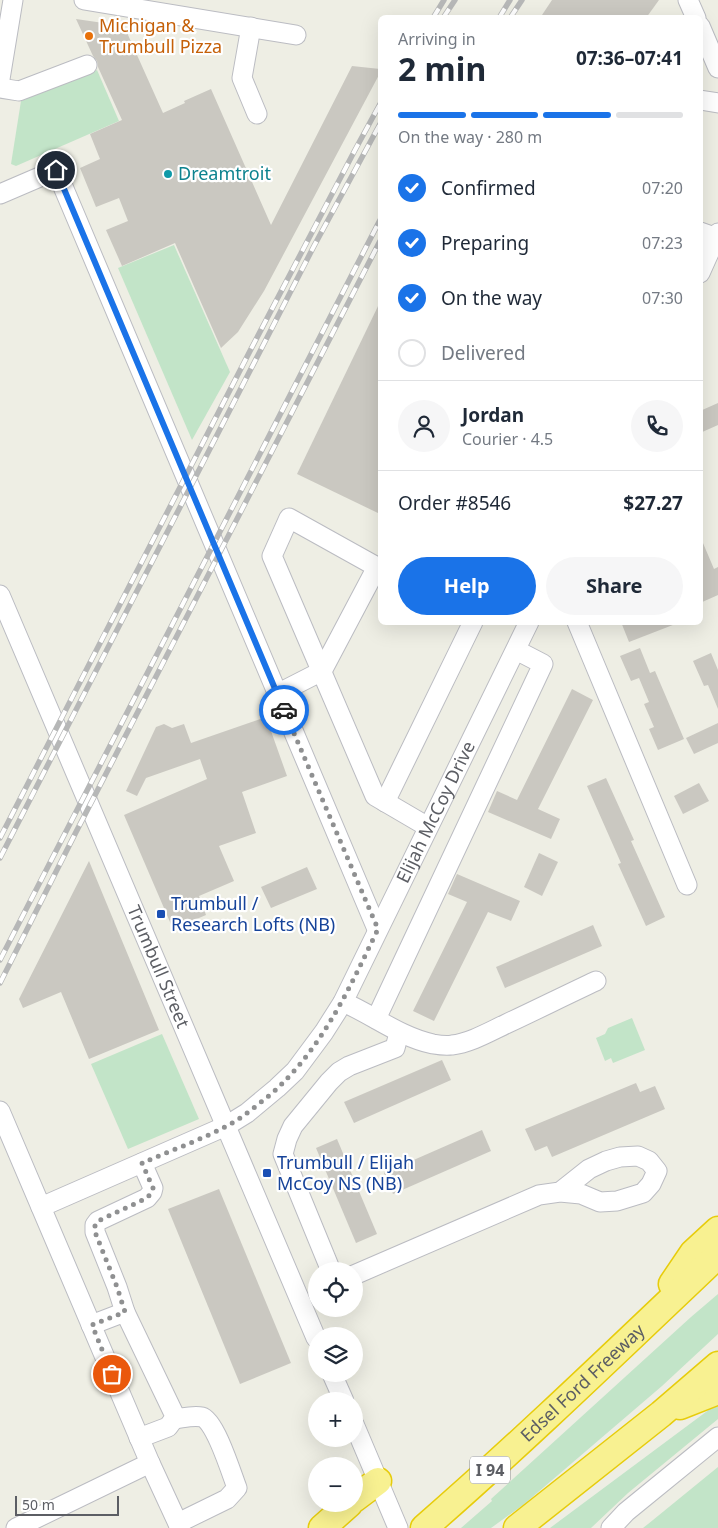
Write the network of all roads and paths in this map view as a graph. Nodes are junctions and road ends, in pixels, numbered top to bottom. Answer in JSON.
{"nodes":[{"id":1,"x":13,"y":0,"type":"edge"},
{"id":2,"x":84,"y":0,"type":"edge"},
{"id":3,"x":688,"y":0,"type":"edge"},
{"id":4,"x":695,"y":15,"type":"edge"},
{"id":5,"x":251,"y":27,"type":"junction"},
{"id":6,"x":703,"y":33,"type":"edge"},
{"id":7,"x":296,"y":34,"type":"dead end"},
{"id":8,"x":86,"y":65,"type":"dead end"},
{"id":9,"x":718,"y":68,"type":"edge"},
{"id":10,"x":0,"y":79,"type":"edge"},
{"id":11,"x":0,"y":88,"type":"edge"},
{"id":12,"x":703,"y":100,"type":"edge"},
{"id":13,"x":718,"y":103,"type":"edge"},
{"id":14,"x":257,"y":114,"type":"dead end"},
{"id":15,"x":0,"y":194,"type":"edge"},
{"id":16,"x":712,"y":234,"type":"edge"},
{"id":17,"x":703,"y":263,"type":"edge"},
{"id":18,"x":378,"y":567,"type":"edge"},
{"id":19,"x":0,"y":595,"type":"edge"},
{"id":20,"x":472,"y":625,"type":"edge"},
{"id":21,"x":528,"y":625,"type":"edge"},
{"id":22,"x":578,"y":625,"type":"edge"},
{"id":23,"x":516,"y":650,"type":"junction"},
{"id":24,"x":322,"y":671,"type":"junction"},
{"id":25,"x":277,"y":694,"type":"junction"},
{"id":26,"x":385,"y":802,"type":"junction"},
{"id":27,"x":428,"y":827,"type":"junction"},
{"id":28,"x":687,"y":885,"type":"dead end"},
{"id":29,"x":378,"y":929,"type":"junction"},
{"id":30,"x":596,"y":981,"type":"dead end"},
{"id":31,"x":342,"y":1002,"type":"junction"},
{"id":32,"x":376,"y":1019,"type":"junction"},
{"id":33,"x":400,"y":1033,"type":"junction"},
{"id":34,"x":0,"y":1111,"type":"edge"},
{"id":35,"x":226,"y":1126,"type":"junction"},
{"id":36,"x":142,"y":1163,"type":"junction"},
{"id":37,"x":560,"y":1192,"type":"dead end"},
{"id":38,"x":41,"y":1207,"type":"junction"},
{"id":39,"x":718,"y":1230,"type":"edge"},
{"id":40,"x":718,"y":1255,"type":"edge"},
{"id":41,"x":327,"y":1262,"type":"edge"},
{"id":42,"x":363,"y":1272,"type":"edge"},
{"id":43,"x":718,"y":1274,"type":"edge"},
{"id":44,"x":308,"y":1296,"type":"edge"},
{"id":45,"x":125,"y":1312,"type":"junction"},
{"id":46,"x":92,"y":1325,"type":"junction"},
{"id":47,"x":644,"y":1325,"type":"junction"},
{"id":48,"x":615,"y":1354,"type":"junction"},
{"id":49,"x":718,"y":1365,"type":"edge"},
{"id":50,"x":718,"y":1391,"type":"edge"},
{"id":51,"x":661,"y":1414,"type":"junction"},
{"id":52,"x":174,"y":1419,"type":"junction"},
{"id":53,"x":718,"y":1437,"type":"edge"},
{"id":54,"x":139,"y":1438,"type":"junction"},
{"id":55,"x":363,"y":1445,"type":"edge"},
{"id":56,"x":150,"y":1463,"type":"junction"},
{"id":57,"x":378,"y":1481,"type":"junction"},
{"id":58,"x":363,"y":1493,"type":"edge"},
{"id":59,"x":340,"y":1512,"type":"edge"},
{"id":60,"x":179,"y":1526,"type":"edge"},
{"id":61,"x":16,"y":1528,"type":"edge"},
{"id":62,"x":322,"y":1528,"type":"edge"},
{"id":63,"x":398,"y":1528,"type":"edge"},
{"id":64,"x":424,"y":1528,"type":"edge"},
{"id":65,"x":517,"y":1528,"type":"edge"},
{"id":66,"x":611,"y":1528,"type":"edge"}],
"edges":[{"from":1,"to":10,"type":"street"},
{"from":2,"to":5,"type":"street"},
{"from":3,"to":4,"type":"street"},
{"from":5,"to":7,"type":"street"},
{"from":5,"to":14,"type":"street"},
{"from":6,"to":9,"type":"street"},
{"from":8,"to":11,"type":"street"},
{"from":12,"to":13,"type":"street"},
{"from":15,"to":25,"type":"street"},
{"from":16,"to":17,"type":"street"},
{"from":18,"to":24,"type":"street"},
{"from":18,"to":24,"type":"street"},
{"from":19,"to":35,"type":"street","name":"Trumbull Street"},
{"from":20,"to":26,"type":"street"},
{"from":21,"to":23,"type":"street","name":"Elijah McCoy Drive"},
{"from":22,"to":28,"type":"street"},
{"from":23,"to":27,"type":"street","name":"Elijah McCoy Drive"},
{"from":23,"to":32,"type":"street"},
{"from":24,"to":25,"type":"street"},
{"from":24,"to":26,"type":"street"},
{"from":25,"to":29,"type":"street"},
{"from":26,"to":27,"type":"street"},
{"from":27,"to":29,"type":"street","name":"Elijah McCoy Drive"},
{"from":29,"to":31,"type":"street","name":"Elijah McCoy Drive"},
{"from":30,"to":33,"type":"street"},
{"from":31,"to":32,"type":"street"},
{"from":31,"to":35,"type":"street","name":"Elijah McCoy Drive"},
{"from":32,"to":33,"type":"street"},
{"from":33,"to":41,"type":"street"},
{"from":34,"to":38,"type":"street"},
{"from":35,"to":36,"type":"street","name":"Elijah McCoy Drive"},
{"from":35,"to":44,"type":"street","name":"Trumbull Street"},
{"from":36,"to":38,"type":"street","name":"Elijah McCoy Drive"},
{"from":36,"to":45,"type":"street"},
{"from":37,"to":42,"type":"street"},
{"from":38,"to":46,"type":"street"},
{"from":39,"to":47,"type":"highway"},
{"from":40,"to":47,"type":"highway","name":"Edsel Ford Freeway","number":"I 94"},
{"from":43,"to":48,"type":"highway"},
{"from":45,"to":46,"type":"street"},
{"from":45,"to":52,"type":"street"},
{"from":46,"to":54,"type":"street"},
{"from":47,"to":48,"type":"highway","name":"Edsel Ford Freeway","number":"I 94"},
{"from":48,"to":64,"type":"highway","name":"Edsel Ford Freeway","number":"I 94"},
{"from":49,"to":51,"type":"highway"},
{"from":50,"to":51,"type":"highway"},
{"from":51,"to":65,"type":"highway"},
{"from":52,"to":54,"type":"street"},
{"from":52,"to":60,"type":"street"},
{"from":53,"to":66,"type":"street"},
{"from":54,"to":56,"type":"street"},
{"from":55,"to":57,"type":"street"},
{"from":56,"to":60,"type":"street"},
{"from":56,"to":61,"type":"street"},
{"from":57,"to":58,"type":"highway"},
{"from":57,"to":63,"type":"street"},
{"from":59,"to":62,"type":"highway"}]}
